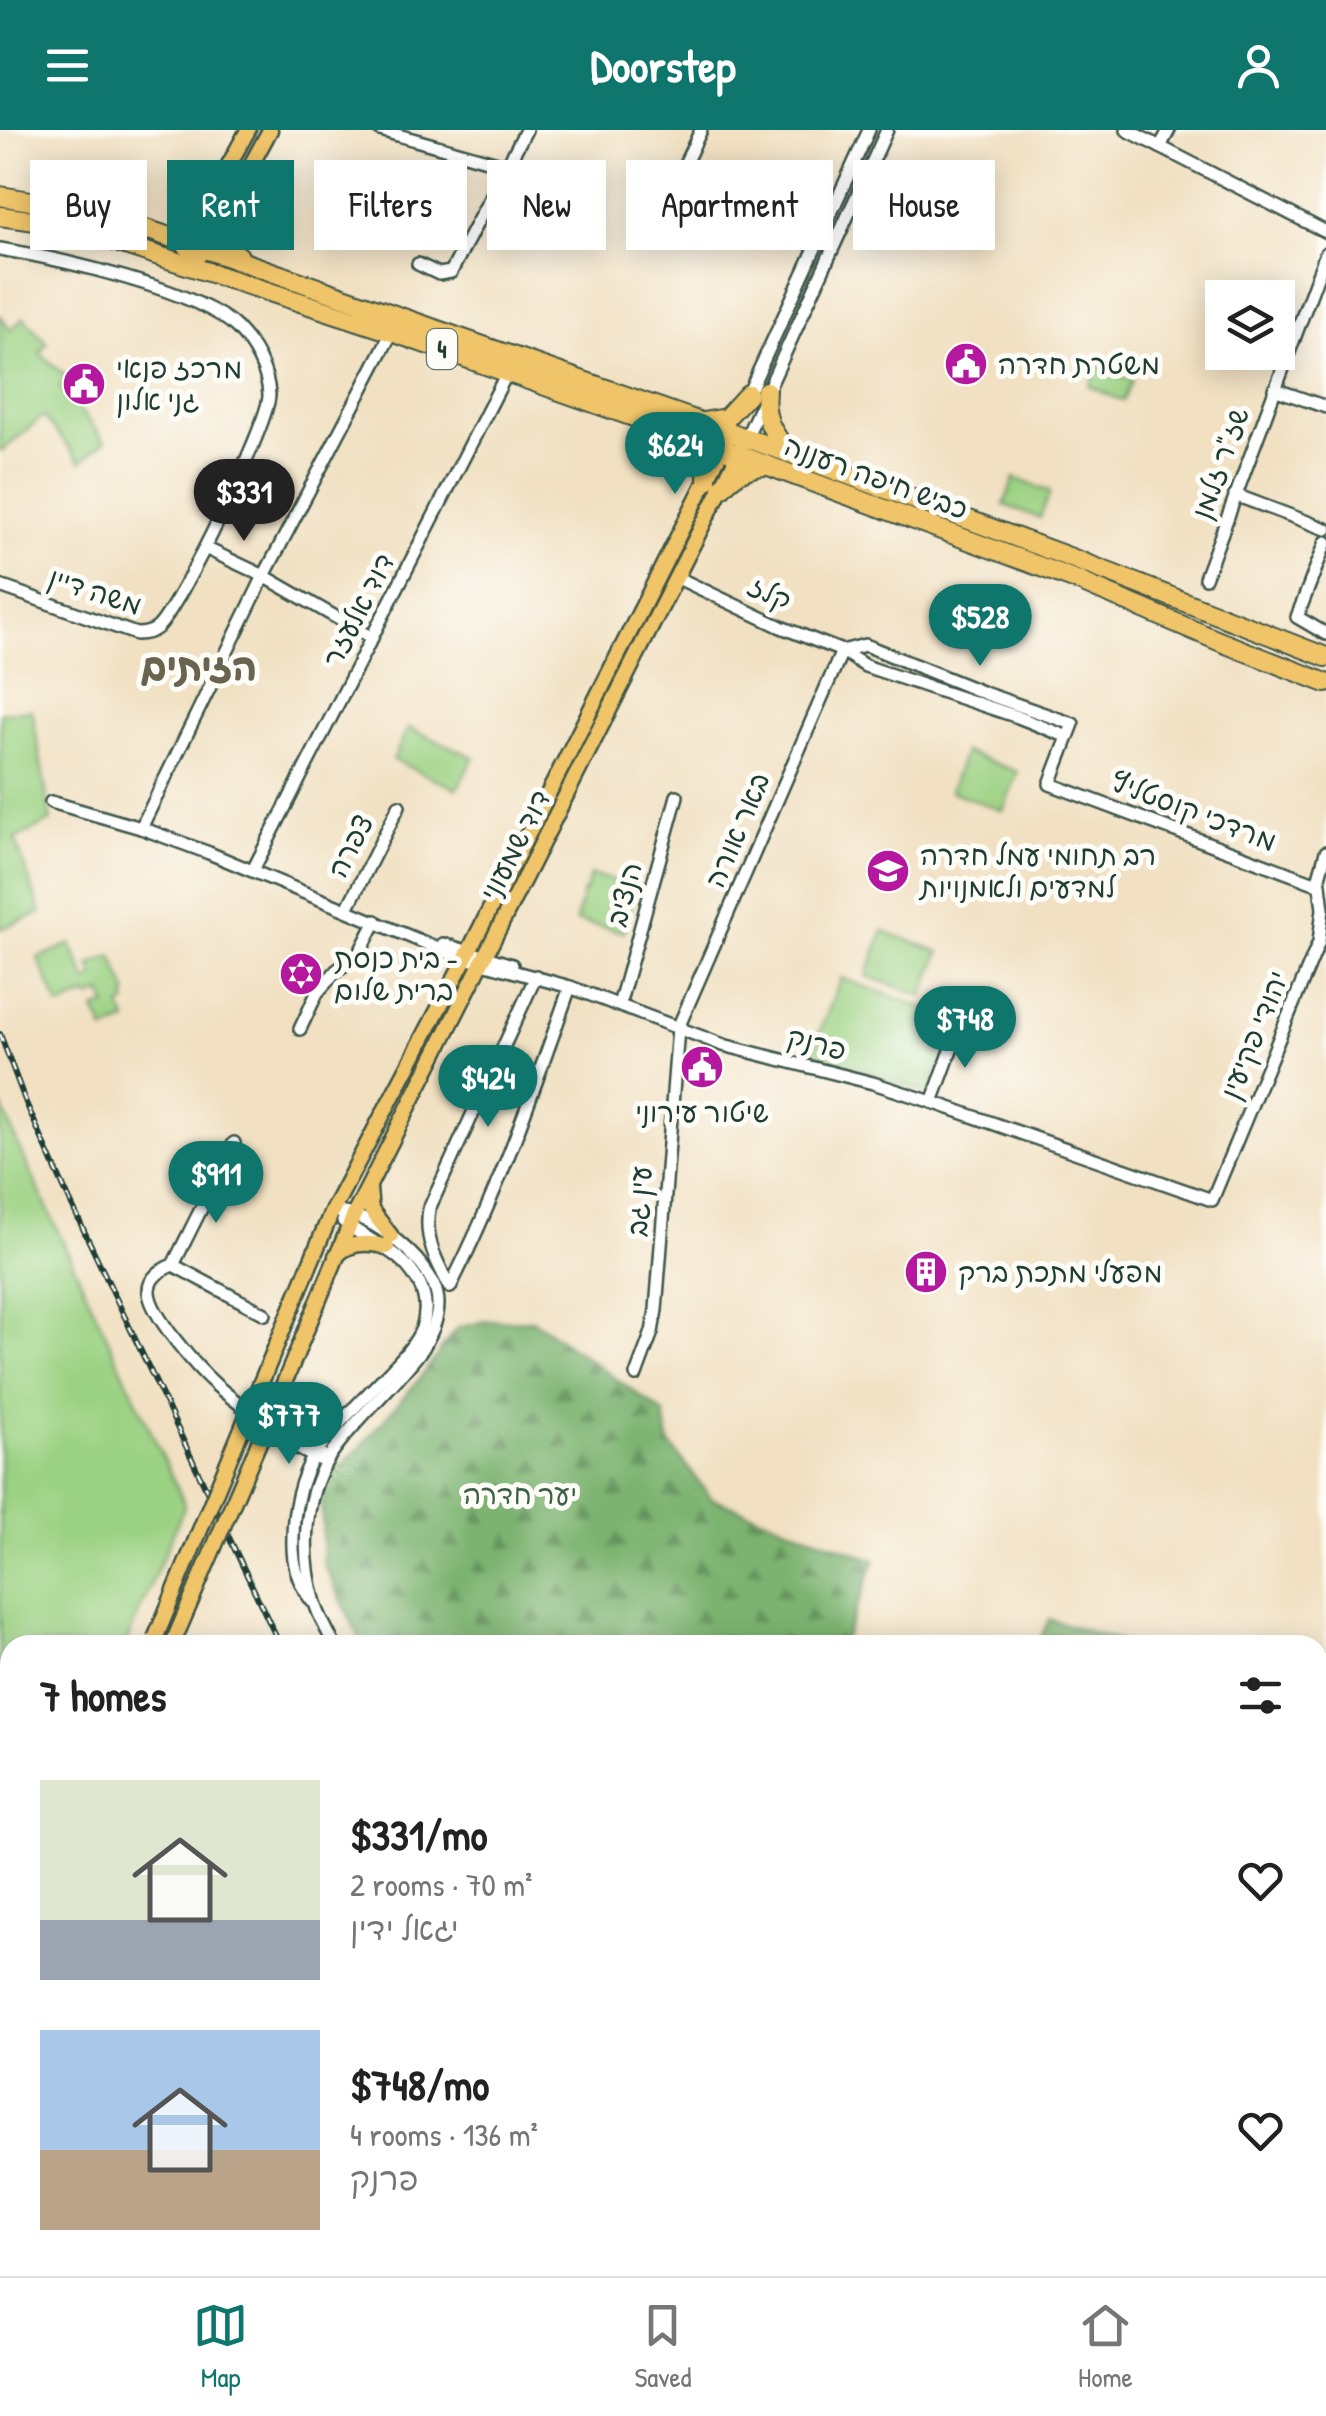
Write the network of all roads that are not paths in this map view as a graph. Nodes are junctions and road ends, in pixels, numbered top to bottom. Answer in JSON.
{"nodes":[{"id":1,"x":248,"y":130,"type":"edge"},
{"id":2,"x":270,"y":130,"type":"edge"},
{"id":3,"x":380,"y":130,"type":"edge"},
{"id":4,"x":526,"y":130,"type":"edge"},
{"id":5,"x":701,"y":130,"type":"edge"},
{"id":6,"x":870,"y":130,"type":"edge"},
{"id":7,"x":888,"y":130,"type":"edge"},
{"id":8,"x":1128,"y":130,"type":"edge"},
{"id":9,"x":1169,"y":130,"type":"edge"},
{"id":10,"x":1160,"y":146,"type":"junction"},
{"id":11,"x":232,"y":160,"type":"edge"},
{"id":12,"x":253,"y":160,"type":"edge"},
{"id":13,"x":487,"y":160,"type":"edge"},
{"id":14,"x":511,"y":160,"type":"edge"},
{"id":15,"x":687,"y":160,"type":"edge"},
{"id":16,"x":0,"y":196,"type":"edge"},
{"id":17,"x":487,"y":204,"type":"edge"},
{"id":18,"x":0,"y":216,"type":"edge"},
{"id":19,"x":1326,"y":232,"type":"edge"},
{"id":20,"x":167,"y":237,"type":"edge"},
{"id":21,"x":0,"y":249,"type":"edge"},
{"id":22,"x":187,"y":250,"type":"edge"},
{"id":23,"x":205,"y":250,"type":"joint"},
{"id":24,"x":230,"y":250,"type":"edge"},
{"id":25,"x":1326,"y":253,"type":"edge"},
{"id":26,"x":188,"y":264,"type":"junction"},
{"id":27,"x":418,"y":264,"type":"dead end"},
{"id":28,"x":252,"y":265,"type":"junction"},
{"id":29,"x":392,"y":332,"type":"junction"},
{"id":30,"x":508,"y":371,"type":"junction"},
{"id":31,"x":1274,"y":389,"type":"junction"},
{"id":32,"x":757,"y":393,"type":"junction"},
{"id":33,"x":1326,"y":407,"type":"edge"},
{"id":34,"x":638,"y":418,"type":"junction"},
{"id":35,"x":703,"y":422,"type":"junction"},
{"id":36,"x":734,"y":444,"type":"junction"},
{"id":37,"x":788,"y":453,"type":"junction"},
{"id":38,"x":769,"y":466,"type":"junction"},
{"id":39,"x":715,"y":484,"type":"junction"},
{"id":40,"x":1235,"y":494,"type":"junction"},
{"id":41,"x":1326,"y":529,"type":"edge"},
{"id":42,"x":1326,"y":542,"type":"edge"},
{"id":43,"x":205,"y":548,"type":"junction"},
{"id":44,"x":264,"y":576,"type":"junction"},
{"id":45,"x":678,"y":578,"type":"junction"},
{"id":46,"x":1206,"y":578,"type":"dead end"},
{"id":47,"x":0,"y":586,"type":"edge"},
{"id":48,"x":1326,"y":634,"type":"edge"},
{"id":49,"x":372,"y":638,"type":"junction"},
{"id":50,"x":842,"y":650,"type":"junction"},
{"id":51,"x":1326,"y":657,"type":"edge"},
{"id":52,"x":1326,"y":682,"type":"edge"},
{"id":53,"x":1068,"y":737,"type":"junction"},
{"id":54,"x":677,"y":796,"type":"dead end"},
{"id":55,"x":51,"y":802,"type":"dead end"},
{"id":56,"x":398,"y":806,"type":"dead end"},
{"id":57,"x":140,"y":828,"type":"junction"},
{"id":58,"x":1326,"y":852,"type":"edge"},
{"id":59,"x":253,"y":870,"type":"junction"},
{"id":60,"x":1323,"y":884,"type":"edge"},
{"id":61,"x":347,"y":909,"type":"junction"},
{"id":62,"x":376,"y":921,"type":"junction"},
{"id":63,"x":467,"y":955,"type":"junction"},
{"id":64,"x":484,"y":960,"type":"junction"},
{"id":65,"x":530,"y":974,"type":"junction"},
{"id":66,"x":570,"y":986,"type":"junction"},
{"id":67,"x":620,"y":1005,"type":"junction"},
{"id":68,"x":960,"y":1026,"type":"dead end"},
{"id":69,"x":678,"y":1028,"type":"junction"},
{"id":70,"x":300,"y":1029,"type":"dead end"},
{"id":71,"x":932,"y":1102,"type":"junction"},
{"id":72,"x":234,"y":1143,"type":"dead end"},
{"id":73,"x":370,"y":1185,"type":"junction"},
{"id":74,"x":1212,"y":1200,"type":"joint"},
{"id":75,"x":332,"y":1211,"type":"junction"},
{"id":76,"x":352,"y":1221,"type":"junction"},
{"id":77,"x":389,"y":1242,"type":"junction"},
{"id":78,"x":335,"y":1257,"type":"junction"},
{"id":79,"x":174,"y":1265,"type":"junction"},
{"id":80,"x":265,"y":1314,"type":"dead end"},
{"id":81,"x":636,"y":1375,"type":"dead end"},
{"id":82,"x":320,"y":1456,"type":"junction"},
{"id":83,"x":156,"y":1635,"type":"edge"},
{"id":84,"x":176,"y":1635,"type":"edge"},
{"id":85,"x":329,"y":1635,"type":"edge"}],
"edges":[{"from":1,"to":11,"type":"main road"},
{"from":2,"to":12,"type":"main road"},
{"from":3,"to":13,"type":"street"},
{"from":4,"to":14,"type":"street"},
{"from":5,"to":15,"type":"street"},
{"from":6,"to":32,"type":"street"},
{"from":7,"to":32,"type":"street"},
{"from":8,"to":10,"type":"street"},
{"from":9,"to":10,"type":"street"},
{"from":10,"to":19,"type":"street"},
{"from":16,"to":20,"type":"highway","name":"כביש חיפה רעננה","number":"4"},
{"from":17,"to":27,"type":"street"},
{"from":18,"to":26,"type":"highway","name":"כביש חיפה רעננה","number":"4"},
{"from":21,"to":43,"type":"street"},
{"from":22,"to":26,"type":"main road"},
{"from":23,"to":26,"type":"main road"},
{"from":23,"to":28,"type":"highway","name":"כביש חיפה רעננה","number":"4"},
{"from":24,"to":28,"type":"highway"},
{"from":25,"to":31,"type":"street","name":"שז\"ר זלמן"},
{"from":26,"to":29,"type":"highway","name":"כביש חיפה רעננה","number":"4"},
{"from":28,"to":35,"type":"highway","name":"כביש חיפה רעננה","number":"4"},
{"from":29,"to":30,"type":"highway","name":"כביש חיפה רעננה","number":"4"},
{"from":29,"to":44,"type":"street"},
{"from":30,"to":34,"type":"highway","name":"כביש חיפה רעננה","number":"4"},
{"from":30,"to":49,"type":"street","name":"דוד אלעזר"},
{"from":31,"to":33,"type":"street"},
{"from":31,"to":40,"type":"street","name":"שז\"ר זלמן"},
{"from":32,"to":35,"type":"highway"},
{"from":32,"to":36,"type":"street"},
{"from":32,"to":36,"type":"street"},
{"from":32,"to":37,"type":"highway"},
{"from":34,"to":36,"type":"highway","name":"כביש חיפה רעננה","number":"4"},
{"from":34,"to":39,"type":"highway"},
{"from":35,"to":36,"type":"highway","name":"כביש חיפה רעננה","number":"4"},
{"from":36,"to":37,"type":"highway","name":"כביש חיפה רעננה","number":"4"},
{"from":36,"to":38,"type":"highway","name":"כביש חיפה רעננה","number":"4"},
{"from":36,"to":39,"type":"main road","name":"דוד שמעוני"},
{"from":37,"to":51,"type":"highway","name":"כביש חיפה רעננה","number":"4"},
{"from":38,"to":39,"type":"highway"},
{"from":38,"to":52,"type":"highway","name":"כביש חיפה רעננה","number":"4"},
{"from":39,"to":45,"type":"main road","name":"דוד שמעוני"},
{"from":39,"to":63,"type":"main road","name":"דוד שמעוני"},
{"from":40,"to":41,"type":"street"},
{"from":40,"to":46,"type":"street","name":"שז\"ר זלמן"},
{"from":42,"to":48,"type":"street"},
{"from":43,"to":44,"type":"street"},
{"from":43,"to":47,"type":"street","name":"משה דיין"},
{"from":44,"to":49,"type":"street"},
{"from":44,"to":57,"type":"street"},
{"from":45,"to":50,"type":"street","name":"קלז"},
{"from":45,"to":64,"type":"main road","name":"דוד שמעוני"},
{"from":49,"to":59,"type":"street","name":"דוד אלעזר"},
{"from":50,"to":53,"type":"street","name":"קלז"},
{"from":50,"to":53,"type":"street","name":"קלז"},
{"from":50,"to":69,"type":"street","name":"באר אורה"},
{"from":53,"to":60,"type":"street","name":"מרדכי קוסטליץ"},
{"from":54,"to":67,"type":"street","name":"הנציב"},
{"from":55,"to":57,"type":"street","name":"פרנק"},
{"from":56,"to":61,"type":"street","name":"צפרה"},
{"from":57,"to":59,"type":"street","name":"פרנק"},
{"from":58,"to":60,"type":"street","name":"יהודי פקיעין"},
{"from":59,"to":61,"type":"street","name":"פרנק"},
{"from":60,"to":74,"type":"street","name":"יהודי פקיעין"},
{"from":61,"to":62,"type":"street","name":"פרנק"},
{"from":62,"to":63,"type":"street","name":"פרנק"},
{"from":62,"to":70,"type":"street"},
{"from":63,"to":64,"type":"street","name":"פרנק"},
{"from":63,"to":75,"type":"main road","name":"דוד שמעוני"},
{"from":64,"to":65,"type":"street","name":"פרנק"},
{"from":64,"to":73,"type":"main road","name":"דוד שמעוני"},
{"from":65,"to":66,"type":"street","name":"פרנק"},
{"from":65,"to":66,"type":"street"},
{"from":66,"to":67,"type":"street","name":"פרנק"},
{"from":67,"to":69,"type":"street","name":"פרנק"},
{"from":68,"to":71,"type":"street"},
{"from":69,"to":71,"type":"street","name":"פרנק"},
{"from":69,"to":81,"type":"street","name":"עין גב"},
{"from":71,"to":74,"type":"street","name":"פרנק"},
{"from":72,"to":79,"type":"street"},
{"from":73,"to":76,"type":"main road","name":"דוד שמעוני"},
{"from":73,"to":77,"type":"main road"},
{"from":75,"to":76,"type":"street"},
{"from":75,"to":83,"type":"main road","name":"דוד שמעוני","bridge":true},
{"from":76,"to":77,"type":"street"},
{"from":76,"to":78,"type":"main road","name":"דוד שמעוני"},
{"from":77,"to":78,"type":"main road"},
{"from":77,"to":82,"type":"street"},
{"from":78,"to":84,"type":"main road","name":"דוד שמעוני","bridge":true},
{"from":79,"to":80,"type":"street"},
{"from":79,"to":82,"type":"street"},
{"from":82,"to":85,"type":"street"}]}
